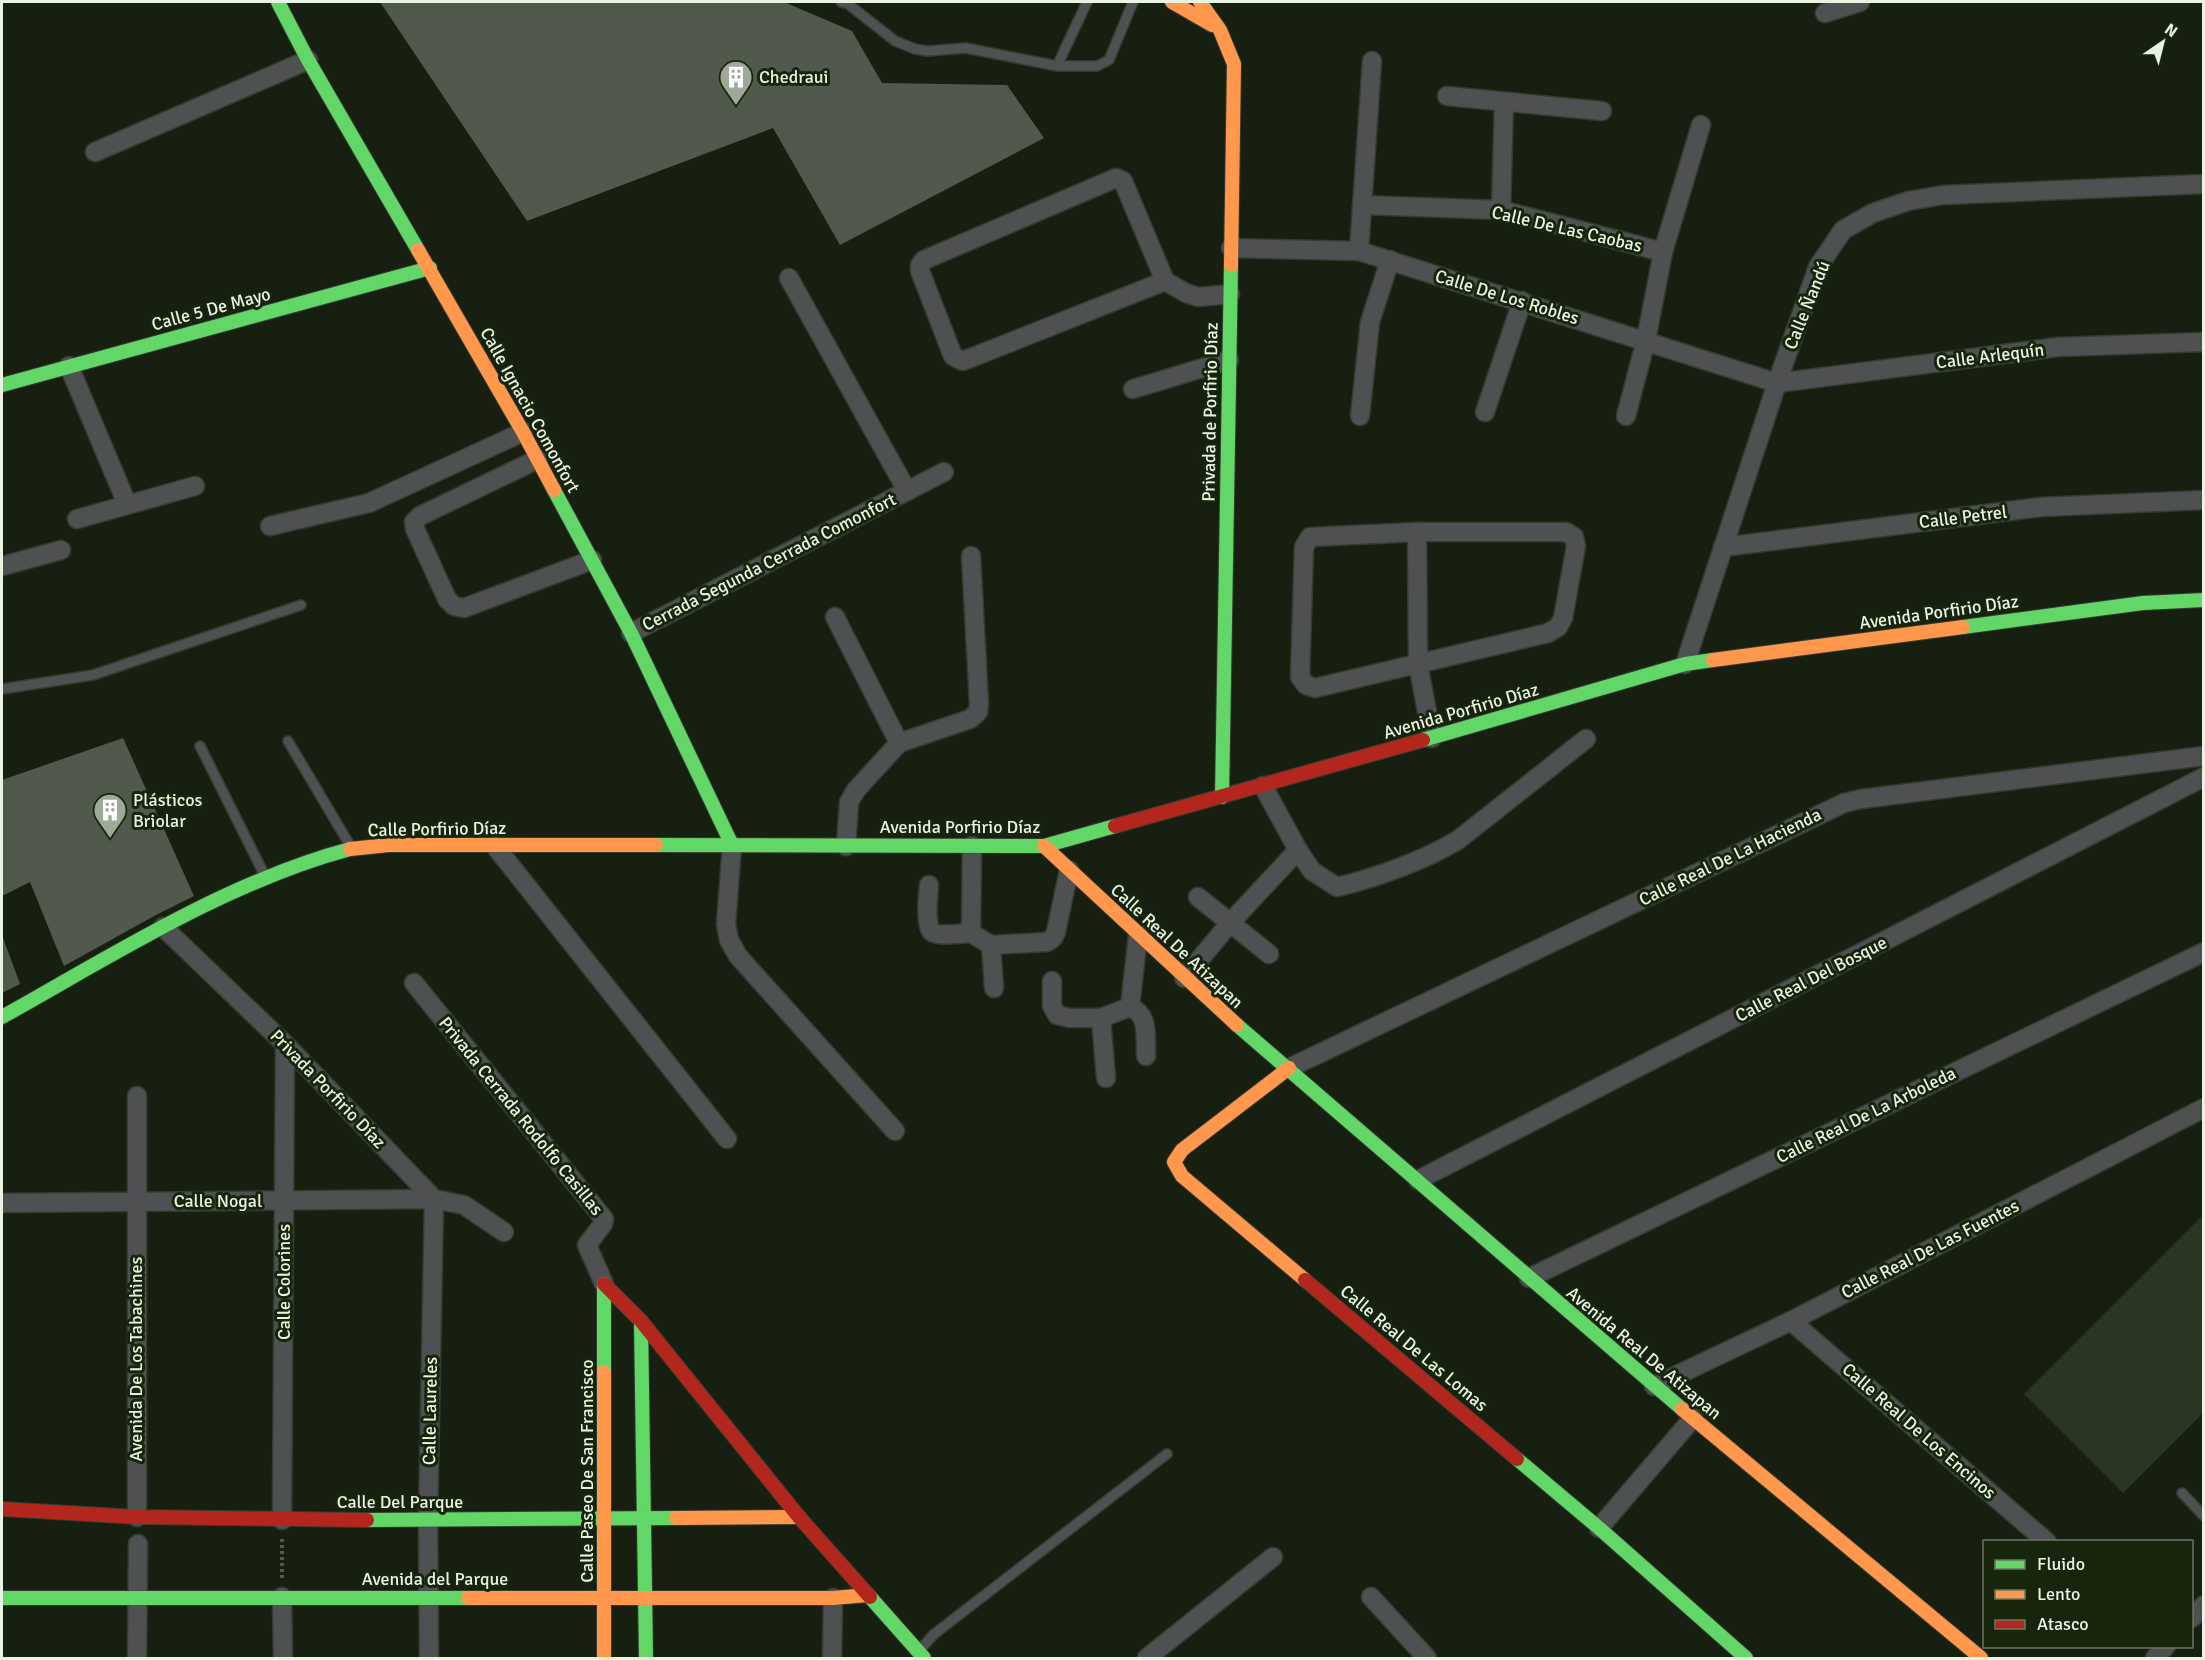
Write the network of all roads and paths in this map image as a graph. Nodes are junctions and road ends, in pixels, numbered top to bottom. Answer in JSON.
{"nodes":[{"id":1,"x":278,"y":2,"type":"edge"},
{"id":2,"x":841,"y":2,"type":"edge"},
{"id":3,"x":1087,"y":2,"type":"edge"},
{"id":4,"x":1133,"y":2,"type":"edge"},
{"id":5,"x":1172,"y":2,"type":"edge"},
{"id":6,"x":1200,"y":2,"type":"edge"},
{"id":7,"x":1860,"y":2,"type":"edge"},
{"id":8,"x":1825,"y":13,"type":"dead end"},
{"id":9,"x":1220,"y":30,"type":"junction"},
{"id":10,"x":308,"y":60,"type":"junction"},
{"id":11,"x":1372,"y":61,"type":"dead end"},
{"id":12,"x":1057,"y":66,"type":"junction"},
{"id":13,"x":1447,"y":96,"type":"dead end"},
{"id":14,"x":1504,"y":102,"type":"junction"},
{"id":15,"x":1602,"y":111,"type":"dead end"},
{"id":16,"x":1701,"y":125,"type":"dead end"},
{"id":17,"x":95,"y":152,"type":"dead end"},
{"id":18,"x":2204,"y":184,"type":"edge"},
{"id":19,"x":1362,"y":205,"type":"junction"},
{"id":20,"x":1501,"y":210,"type":"junction"},
{"id":21,"x":1231,"y":248,"type":"junction"},
{"id":22,"x":1359,"y":250,"type":"junction"},
{"id":23,"x":1663,"y":252,"type":"junction"},
{"id":24,"x":1390,"y":260,"type":"junction"},
{"id":25,"x":430,"y":268,"type":"junction"},
{"id":26,"x":789,"y":278,"type":"dead end"},
{"id":27,"x":1165,"y":281,"type":"junction"},
{"id":28,"x":1230,"y":294,"type":"junction"},
{"id":29,"x":1522,"y":301,"type":"junction"},
{"id":30,"x":1646,"y":340,"type":"junction"},
{"id":31,"x":2204,"y":342,"type":"edge"},
{"id":32,"x":1229,"y":360,"type":"junction"},
{"id":33,"x":69,"y":366,"type":"junction"},
{"id":34,"x":1777,"y":383,"type":"junction"},
{"id":35,"x":2,"y":386,"type":"edge"},
{"id":36,"x":1133,"y":389,"type":"dead end"},
{"id":37,"x":1485,"y":412,"type":"dead end"},
{"id":38,"x":1360,"y":416,"type":"dead end"},
{"id":39,"x":1626,"y":416,"type":"dead end"},
{"id":40,"x":523,"y":432,"type":"junction"},
{"id":41,"x":538,"y":459,"type":"junction"},
{"id":42,"x":944,"y":472,"type":"dead end"},
{"id":43,"x":195,"y":486,"type":"dead end"},
{"id":44,"x":907,"y":491,"type":"junction"},
{"id":45,"x":2204,"y":500,"type":"edge"},
{"id":46,"x":127,"y":504,"type":"junction"},
{"id":47,"x":77,"y":519,"type":"dead end"},
{"id":48,"x":270,"y":526,"type":"dead end"},
{"id":49,"x":1417,"y":532,"type":"junction"},
{"id":50,"x":1724,"y":547,"type":"junction"},
{"id":51,"x":61,"y":550,"type":"dead end"},
{"id":52,"x":971,"y":556,"type":"dead end"},
{"id":53,"x":592,"y":560,"type":"junction"},
{"id":54,"x":2,"y":566,"type":"edge"},
{"id":55,"x":2204,"y":600,"type":"edge"},
{"id":56,"x":301,"y":605,"type":"dead end"},
{"id":57,"x":835,"y":617,"type":"dead end"},
{"id":58,"x":631,"y":633,"type":"junction"},
{"id":59,"x":1418,"y":664,"type":"junction"},
{"id":60,"x":1686,"y":664,"type":"junction"},
{"id":61,"x":2,"y":689,"type":"edge"},
{"id":62,"x":1432,"y":738,"type":"junction"},
{"id":63,"x":1586,"y":739,"type":"dead end"},
{"id":64,"x":288,"y":741,"type":"dead end"},
{"id":65,"x":899,"y":743,"type":"junction"},
{"id":66,"x":200,"y":746,"type":"dead end"},
{"id":67,"x":2204,"y":756,"type":"edge"},
{"id":68,"x":2204,"y":777,"type":"edge"},
{"id":69,"x":1263,"y":786,"type":"junction"},
{"id":70,"x":1222,"y":797,"type":"junction"},
{"id":71,"x":732,"y":845,"type":"junction"},
{"id":72,"x":495,"y":846,"type":"junction"},
{"id":73,"x":846,"y":846,"type":"junction"},
{"id":74,"x":972,"y":846,"type":"junction"},
{"id":75,"x":1044,"y":846,"type":"junction"},
{"id":76,"x":352,"y":849,"type":"junction"},
{"id":77,"x":1298,"y":850,"type":"junction"},
{"id":78,"x":1069,"y":870,"type":"junction"},
{"id":79,"x":266,"y":878,"type":"junction"},
{"id":80,"x":928,"y":885,"type":"dead end"},
{"id":81,"x":1198,"y":897,"type":"dead end"},
{"id":82,"x":1230,"y":923,"type":"junction"},
{"id":83,"x":163,"y":927,"type":"junction"},
{"id":84,"x":971,"y":933,"type":"junction"},
{"id":85,"x":1138,"y":935,"type":"junction"},
{"id":86,"x":991,"y":945,"type":"junction"},
{"id":87,"x":2204,"y":952,"type":"edge"},
{"id":88,"x":1269,"y":954,"type":"dead end"},
{"id":89,"x":1185,"y":978,"type":"junction"},
{"id":90,"x":1052,"y":981,"type":"dead end"},
{"id":91,"x":414,"y":983,"type":"dead end"},
{"id":92,"x":994,"y":988,"type":"dead end"},
{"id":93,"x":1130,"y":1007,"type":"junction"},
{"id":94,"x":2,"y":1017,"type":"edge"},
{"id":95,"x":1101,"y":1018,"type":"junction"},
{"id":96,"x":285,"y":1044,"type":"junction"},
{"id":97,"x":1146,"y":1056,"type":"dead end"},
{"id":98,"x":1289,"y":1068,"type":"junction"},
{"id":99,"x":1106,"y":1078,"type":"dead end"},
{"id":100,"x":137,"y":1096,"type":"dead end"},
{"id":101,"x":2204,"y":1108,"type":"edge"},
{"id":102,"x":895,"y":1131,"type":"dead end"},
{"id":103,"x":727,"y":1139,"type":"dead end"},
{"id":104,"x":1418,"y":1180,"type":"junction"},
{"id":105,"x":434,"y":1199,"type":"junction"},
{"id":106,"x":135,"y":1201,"type":"junction"},
{"id":107,"x":284,"y":1202,"type":"junction"},
{"id":108,"x":2,"y":1203,"type":"edge"},
{"id":109,"x":504,"y":1232,"type":"dead end"},
{"id":110,"x":1529,"y":1278,"type":"junction"},
{"id":111,"x":604,"y":1284,"type":"junction"},
{"id":112,"x":641,"y":1321,"type":"junction"},
{"id":113,"x":1791,"y":1321,"type":"junction"},
{"id":114,"x":1654,"y":1386,"type":"junction"},
{"id":115,"x":1693,"y":1418,"type":"junction"},
{"id":116,"x":1167,"y":1454,"type":"dead end"},
{"id":117,"x":2182,"y":1493,"type":"dead end"},
{"id":118,"x":2,"y":1509,"type":"edge"},
{"id":119,"x":2204,"y":1515,"type":"edge"},
{"id":120,"x":137,"y":1517,"type":"junction"},
{"id":121,"x":645,"y":1517,"type":"junction"},
{"id":122,"x":799,"y":1517,"type":"junction"},
{"id":123,"x":603,"y":1518,"type":"junction"},
{"id":124,"x":282,"y":1520,"type":"junction"},
{"id":125,"x":428,"y":1521,"type":"junction"},
{"id":126,"x":1599,"y":1528,"type":"junction"},
{"id":127,"x":2045,"y":1540,"type":"edge"},
{"id":128,"x":138,"y":1544,"type":"dead end"},
{"id":129,"x":1273,"y":1557,"type":"dead end"},
{"id":130,"x":868,"y":1595,"type":"junction"},
{"id":131,"x":282,"y":1597,"type":"junction"},
{"id":132,"x":428,"y":1597,"type":"junction"},
{"id":133,"x":1371,"y":1597,"type":"dead end"},
{"id":134,"x":2,"y":1598,"type":"edge"},
{"id":135,"x":605,"y":1598,"type":"junction"},
{"id":136,"x":833,"y":1598,"type":"junction"},
{"id":137,"x":138,"y":1599,"type":"junction"},
{"id":138,"x":646,"y":1599,"type":"junction"},
{"id":139,"x":2204,"y":1605,"type":"edge"},
{"id":140,"x":2193,"y":1617,"type":"edge"},
{"id":141,"x":921,"y":1655,"type":"edge"},
{"id":142,"x":137,"y":1659,"type":"edge"},
{"id":143,"x":283,"y":1659,"type":"edge"},
{"id":144,"x":429,"y":1659,"type":"edge"},
{"id":145,"x":604,"y":1659,"type":"edge"},
{"id":146,"x":646,"y":1659,"type":"edge"},
{"id":147,"x":832,"y":1659,"type":"edge"},
{"id":148,"x":1147,"y":1659,"type":"edge"},
{"id":149,"x":1427,"y":1659,"type":"edge"},
{"id":150,"x":1746,"y":1659,"type":"edge"},
{"id":151,"x":1981,"y":1659,"type":"edge"}],
"edges":[{"from":1,"to":10,"type":"street","name":"Calle Ignacio Comonfort"},
{"from":2,"to":12,"type":"lane"},
{"from":3,"to":12,"type":"lane"},
{"from":4,"to":12,"type":"lane"},
{"from":5,"to":9,"type":"street"},
{"from":6,"to":9,"type":"street","name":"Privada de Porfirio Díaz"},
{"from":7,"to":8,"type":"street"},
{"from":9,"to":21,"type":"street","name":"Privada de Porfirio Díaz"},
{"from":10,"to":17,"type":"street"},
{"from":10,"to":25,"type":"street","name":"Calle Ignacio Comonfort"},
{"from":11,"to":19,"type":"street"},
{"from":13,"to":14,"type":"street"},
{"from":14,"to":15,"type":"street"},
{"from":14,"to":20,"type":"street"},
{"from":16,"to":23,"type":"street"},
{"from":18,"to":34,"type":"street","name":"Calle Ñandú"},
{"from":19,"to":20,"type":"street","name":"Calle De Las Caobas"},
{"from":19,"to":22,"type":"street"},
{"from":20,"to":23,"type":"street","name":"Calle De Las Caobas"},
{"from":21,"to":22,"type":"street","name":"Calle De Los Robles"},
{"from":21,"to":28,"type":"street","name":"Privada de Porfirio Díaz"},
{"from":22,"to":24,"type":"street","name":"Calle De Los Robles"},
{"from":23,"to":30,"type":"street"},
{"from":24,"to":29,"type":"street","name":"Calle De Los Robles"},
{"from":24,"to":38,"type":"street"},
{"from":25,"to":33,"type":"street","name":"Calle 5 De Mayo"},
{"from":25,"to":40,"type":"street","name":"Calle Ignacio Comonfort"},
{"from":26,"to":44,"type":"street","name":"Cerrada Segunda Cerrada Comonfort"},
{"from":27,"to":27,"type":"street"},
{"from":27,"to":28,"type":"street"},
{"from":28,"to":32,"type":"street","name":"Privada de Porfirio Díaz"},
{"from":29,"to":30,"type":"street","name":"Calle De Los Robles"},
{"from":29,"to":37,"type":"street"},
{"from":30,"to":34,"type":"street","name":"Calle De Los Robles"},
{"from":30,"to":39,"type":"street"},
{"from":31,"to":34,"type":"street","name":"Calle Arlequín"},
{"from":32,"to":36,"type":"street"},
{"from":32,"to":70,"type":"street","name":"Privada de Porfirio Díaz"},
{"from":33,"to":35,"type":"street","name":"Calle 5 De Mayo"},
{"from":33,"to":46,"type":"street"},
{"from":34,"to":50,"type":"street","name":"Calle Ñandú"},
{"from":40,"to":41,"type":"street","name":"Calle Ignacio Comonfort"},
{"from":40,"to":48,"type":"street"},
{"from":41,"to":53,"type":"street","name":"Calle Ignacio Comonfort"},
{"from":41,"to":53,"type":"street"},
{"from":42,"to":44,"type":"street","name":"Cerrada Segunda Cerrada Comonfort"},
{"from":43,"to":46,"type":"street"},
{"from":44,"to":58,"type":"street","name":"Cerrada Segunda Cerrada Comonfort"},
{"from":45,"to":50,"type":"street","name":"Calle Petrel"},
{"from":46,"to":47,"type":"street"},
{"from":49,"to":59,"type":"street"},
{"from":49,"to":59,"type":"street"},
{"from":49,"to":59,"type":"street"},
{"from":50,"to":60,"type":"street","name":"Calle Ñandú"},
{"from":51,"to":54,"type":"street"},
{"from":52,"to":65,"type":"street"},
{"from":53,"to":58,"type":"street","name":"Calle Ignacio Comonfort"},
{"from":55,"to":60,"type":"street","name":"Avenida Porfirio Díaz"},
{"from":56,"to":61,"type":"lane"},
{"from":57,"to":65,"type":"street"},
{"from":58,"to":71,"type":"street","name":"Calle Ignacio Comonfort"},
{"from":59,"to":62,"type":"street"},
{"from":60,"to":62,"type":"street","name":"Avenida Porfirio Díaz"},
{"from":62,"to":69,"type":"street","name":"Avenida Porfirio Díaz"},
{"from":63,"to":77,"type":"street"},
{"from":64,"to":76,"type":"lane"},
{"from":65,"to":73,"type":"street"},
{"from":66,"to":79,"type":"lane"},
{"from":67,"to":98,"type":"street","name":"Calle Real De La Hacienda"},
{"from":68,"to":104,"type":"street","name":"Calle Real Del Bosque"},
{"from":69,"to":70,"type":"street","name":"Avenida Porfirio Díaz"},
{"from":69,"to":77,"type":"street"},
{"from":70,"to":75,"type":"street","name":"Avenida Porfirio Díaz"},
{"from":71,"to":72,"type":"street","name":"Calle Porfirio Díaz"},
{"from":71,"to":73,"type":"street","name":"Avenida Porfirio Díaz"},
{"from":71,"to":102,"type":"street"},
{"from":72,"to":76,"type":"street","name":"Calle Porfirio Díaz"},
{"from":72,"to":103,"type":"street"},
{"from":73,"to":74,"type":"street","name":"Avenida Porfirio Díaz"},
{"from":74,"to":75,"type":"street","name":"Avenida Porfirio Díaz"},
{"from":74,"to":84,"type":"street"},
{"from":75,"to":78,"type":"street","name":"Calle Real De Atizapan"},
{"from":76,"to":79,"type":"street","name":"Calle Porfirio Díaz"},
{"from":77,"to":82,"type":"street"},
{"from":78,"to":85,"type":"street","name":"Calle Real De Atizapan"},
{"from":78,"to":86,"type":"street"},
{"from":79,"to":83,"type":"street","name":"Calle Porfirio Díaz"},
{"from":80,"to":84,"type":"street"},
{"from":81,"to":82,"type":"street"},
{"from":82,"to":88,"type":"street"},
{"from":82,"to":89,"type":"street"},
{"from":83,"to":94,"type":"street","name":"Calle Porfirio Díaz"},
{"from":83,"to":96,"type":"street","name":"Privada Porfirio Díaz"},
{"from":84,"to":86,"type":"street"},
{"from":85,"to":89,"type":"street","name":"Calle Real De Atizapan"},
{"from":85,"to":93,"type":"street"},
{"from":86,"to":92,"type":"street"},
{"from":87,"to":110,"type":"street","name":"Calle Real De La Arboleda"},
{"from":89,"to":98,"type":"street","name":"Calle Real De Atizapan"},
{"from":90,"to":95,"type":"street"},
{"from":91,"to":111,"type":"street","name":"Privada Cerrada Rodolfo Casillas"},
{"from":93,"to":95,"type":"street"},
{"from":93,"to":97,"type":"street"},
{"from":95,"to":99,"type":"street"},
{"from":96,"to":105,"type":"street","name":"Privada Porfirio Díaz"},
{"from":96,"to":107,"type":"street","name":"Calle Colorines"},
{"from":98,"to":104,"type":"street","name":"Avenida Real De Atizapan"},
{"from":98,"to":126,"type":"street","name":"Calle Real De Las Lomas"},
{"from":100,"to":106,"type":"street","name":"Avenida De Los Tabachines"},
{"from":101,"to":113,"type":"street","name":"Calle Real De Las Fuentes"},
{"from":104,"to":110,"type":"street","name":"Avenida Real De Atizapan"},
{"from":105,"to":107,"type":"street","name":"Calle Nogal"},
{"from":105,"to":109,"type":"street"},
{"from":105,"to":125,"type":"street","name":"Calle Laureles"},
{"from":106,"to":107,"type":"street","name":"Calle Nogal"},
{"from":106,"to":108,"type":"street","name":"Calle Nogal"},
{"from":106,"to":120,"type":"street","name":"Avenida De Los Tabachines"},
{"from":107,"to":124,"type":"street","name":"Calle Colorines"},
{"from":110,"to":114,"type":"street","name":"Avenida Real De Atizapan"},
{"from":111,"to":112,"type":"street"},
{"from":111,"to":123,"type":"street","name":"Calle Paseo De San Francisco"},
{"from":112,"to":121,"type":"street"},
{"from":112,"to":122,"type":"street"},
{"from":113,"to":114,"type":"street","name":"Calle Real De Las Fuentes"},
{"from":113,"to":127,"type":"street","name":"Calle Real De Los Encinos"},
{"from":114,"to":115,"type":"street","name":"Avenida Real De Atizapan"},
{"from":115,"to":126,"type":"street"},
{"from":115,"to":151,"type":"street","name":"Avenida Real De Atizapan"},
{"from":116,"to":141,"type":"lane"},
{"from":117,"to":119,"type":"lane"},
{"from":118,"to":120,"type":"street","name":"Calle Del Parque"},
{"from":120,"to":124,"type":"street","name":"Calle Del Parque"},
{"from":121,"to":122,"type":"street","name":"Calle Del Parque"},
{"from":121,"to":123,"type":"street","name":"Calle Del Parque"},
{"from":121,"to":138,"type":"street"},
{"from":122,"to":130,"type":"street"},
{"from":123,"to":125,"type":"street","name":"Calle Del Parque"},
{"from":123,"to":135,"type":"street","name":"Calle Paseo De San Francisco"},
{"from":124,"to":125,"type":"street","name":"Calle Del Parque"},
{"from":124,"to":131,"type":"path"},
{"from":125,"to":132,"type":"street","name":"Calle Laureles"},
{"from":126,"to":150,"type":"street","name":"Calle Real De Las Lomas"},
{"from":128,"to":137,"type":"street"},
{"from":129,"to":148,"type":"street"},
{"from":130,"to":136,"type":"street","name":"Avenida del Parque"},
{"from":130,"to":141,"type":"street"},
{"from":131,"to":132,"type":"street","name":"Avenida del Parque"},
{"from":131,"to":137,"type":"street","name":"Avenida del Parque"},
{"from":131,"to":143,"type":"street"},
{"from":132,"to":135,"type":"street","name":"Avenida del Parque"},
{"from":132,"to":144,"type":"street","name":"Calle Laureles"},
{"from":133,"to":149,"type":"street"},
{"from":134,"to":137,"type":"street","name":"Avenida del Parque"},
{"from":135,"to":138,"type":"street","name":"Avenida del Parque"},
{"from":135,"to":145,"type":"street","name":"Calle Paseo De San Francisco"},
{"from":136,"to":138,"type":"street","name":"Avenida del Parque"},
{"from":136,"to":147,"type":"street"},
{"from":137,"to":142,"type":"street"},
{"from":138,"to":146,"type":"street"},
{"from":139,"to":140,"type":"street"}]}
